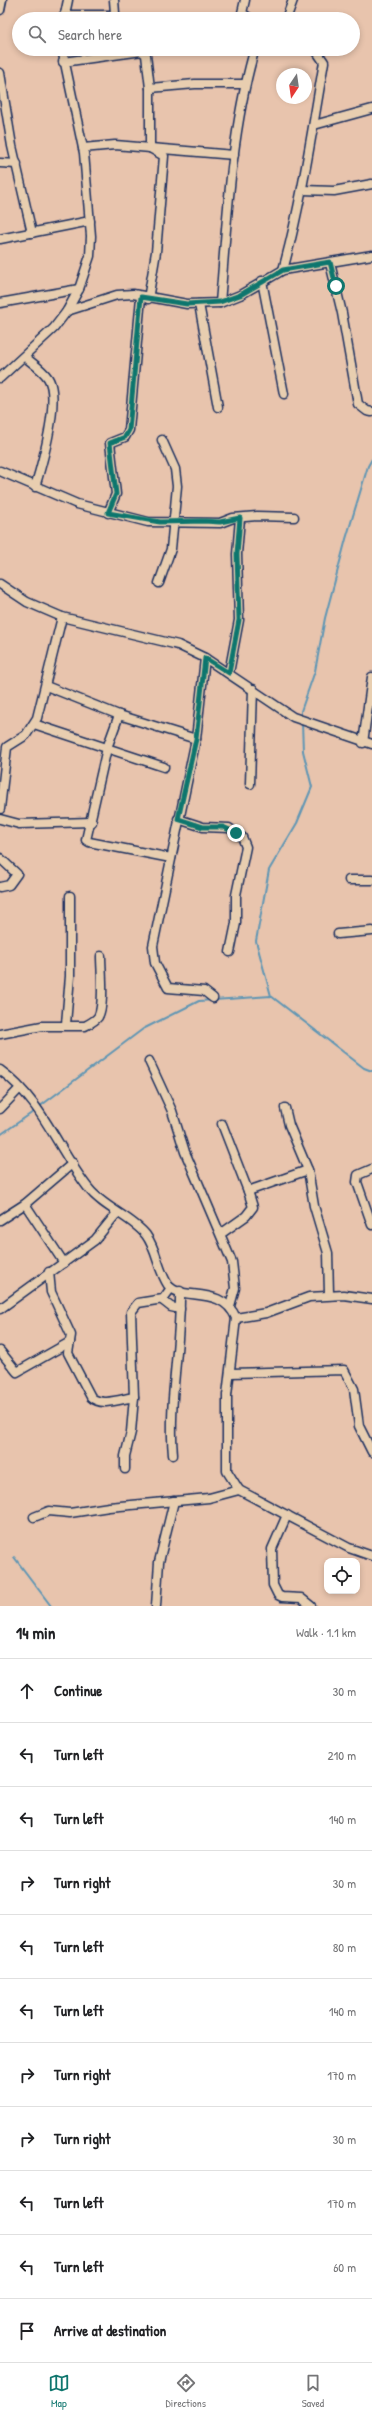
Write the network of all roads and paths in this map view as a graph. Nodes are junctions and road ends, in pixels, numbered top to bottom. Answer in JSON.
{"nodes":[{"id":1,"x":2,"y":0,"type":"edge"},
{"id":2,"x":68,"y":0,"type":"edge"},
{"id":3,"x":114,"y":0,"type":"edge"},
{"id":4,"x":245,"y":0,"type":"edge"},
{"id":5,"x":293,"y":0,"type":"edge"},
{"id":6,"x":0,"y":10,"type":"edge"},
{"id":7,"x":65,"y":12,"type":"edge"},
{"id":8,"x":115,"y":12,"type":"edge"},
{"id":9,"x":242,"y":12,"type":"edge"},
{"id":10,"x":289,"y":12,"type":"edge"},
{"id":11,"x":63,"y":56,"type":"edge"},
{"id":12,"x":102,"y":56,"type":"edge"},
{"id":13,"x":146,"y":56,"type":"edge"},
{"id":14,"x":253,"y":56,"type":"edge"},
{"id":15,"x":320,"y":56,"type":"edge"},
{"id":16,"x":63,"y":62,"type":"junction"},
{"id":17,"x":0,"y":73,"type":"edge"},
{"id":18,"x":243,"y":82,"type":"junction"},
{"id":19,"x":150,"y":88,"type":"junction"},
{"id":20,"x":2,"y":97,"type":"edge"},
{"id":21,"x":372,"y":109,"type":"edge"},
{"id":22,"x":314,"y":125,"type":"junction"},
{"id":23,"x":83,"y":148,"type":"junction"},
{"id":24,"x":150,"y":148,"type":"junction"},
{"id":25,"x":234,"y":156,"type":"junction"},
{"id":26,"x":0,"y":163,"type":"edge"},
{"id":27,"x":16,"y":164,"type":"junction"},
{"id":28,"x":372,"y":184,"type":"edge"},
{"id":29,"x":302,"y":190,"type":"junction"},
{"id":30,"x":90,"y":221,"type":"junction"},
{"id":31,"x":32,"y":233,"type":"junction"},
{"id":32,"x":0,"y":239,"type":"edge"},
{"id":33,"x":372,"y":256,"type":"edge"},
{"id":34,"x":330,"y":262,"type":"junction"},
{"id":35,"x":283,"y":270,"type":"junction"},
{"id":36,"x":262,"y":281,"type":"junction"},
{"id":37,"x":79,"y":289,"type":"junction"},
{"id":38,"x":145,"y":298,"type":"junction"},
{"id":39,"x":220,"y":302,"type":"junction"},
{"id":40,"x":0,"y":303,"type":"edge"},
{"id":41,"x":199,"y":304,"type":"junction"},
{"id":42,"x":67,"y":311,"type":"junction"},
{"id":43,"x":25,"y":357,"type":"junction"},
{"id":44,"x":0,"y":378,"type":"edge"},
{"id":45,"x":284,"y":394,"type":"dead end"},
{"id":46,"x":218,"y":406,"type":"dead end"},
{"id":47,"x":372,"y":412,"type":"edge"},
{"id":48,"x":162,"y":440,"type":"dead end"},
{"id":49,"x":0,"y":471,"type":"edge"},
{"id":50,"x":35,"y":487,"type":"junction"},
{"id":51,"x":108,"y":513,"type":"junction"},
{"id":52,"x":294,"y":517,"type":"dead end"},
{"id":53,"x":240,"y":518,"type":"junction"},
{"id":54,"x":173,"y":522,"type":"junction"},
{"id":55,"x":159,"y":583,"type":"dead end"},
{"id":56,"x":1,"y":588,"type":"edge"},
{"id":57,"x":62,"y":617,"type":"junction"},
{"id":58,"x":205,"y":658,"type":"junction"},
{"id":59,"x":229,"y":673,"type":"junction"},
{"id":60,"x":372,"y":677,"type":"edge"},
{"id":61,"x":46,"y":686,"type":"junction"},
{"id":62,"x":253,"y":689,"type":"junction"},
{"id":63,"x":119,"y":715,"type":"junction"},
{"id":64,"x":34,"y":724,"type":"junction"},
{"id":65,"x":196,"y":739,"type":"junction"},
{"id":66,"x":363,"y":743,"type":"junction"},
{"id":67,"x":372,"y":744,"type":"edge"},
{"id":68,"x":107,"y":748,"type":"junction"},
{"id":69,"x":164,"y":767,"type":"dead end"},
{"id":70,"x":250,"y":784,"type":"dead end"},
{"id":71,"x":0,"y":809,"type":"edge"},
{"id":72,"x":0,"y":819,"type":"edge"},
{"id":73,"x":178,"y":819,"type":"junction"},
{"id":74,"x":92,"y":822,"type":"junction"},
{"id":75,"x":0,"y":858,"type":"edge"},
{"id":76,"x":171,"y":858,"type":"junction"},
{"id":77,"x":349,"y":880,"type":"dead end"},
{"id":78,"x":372,"y":880,"type":"edge"},
{"id":79,"x":0,"y":887,"type":"edge"},
{"id":80,"x":70,"y":896,"type":"dead end"},
{"id":81,"x":372,"y":931,"type":"edge"},
{"id":82,"x":338,"y":934,"type":"dead end"},
{"id":83,"x":230,"y":952,"type":"dead end"},
{"id":84,"x":101,"y":956,"type":"dead end"},
{"id":85,"x":213,"y":998,"type":"dead end"},
{"id":86,"x":66,"y":1024,"type":"junction"},
{"id":87,"x":0,"y":1034,"type":"edge"},
{"id":88,"x":149,"y":1061,"type":"dead end"},
{"id":89,"x":0,"y":1070,"type":"edge"},
{"id":90,"x":20,"y":1088,"type":"junction"},
{"id":91,"x":285,"y":1108,"type":"dead end"},
{"id":92,"x":0,"y":1109,"type":"edge"},
{"id":93,"x":222,"y":1124,"type":"dead end"},
{"id":94,"x":73,"y":1163,"type":"junction"},
{"id":95,"x":372,"y":1169,"type":"edge"},
{"id":96,"x":308,"y":1170,"type":"junction"},
{"id":97,"x":248,"y":1191,"type":"junction"},
{"id":98,"x":25,"y":1204,"type":"junction"},
{"id":99,"x":118,"y":1213,"type":"junction"},
{"id":100,"x":0,"y":1220,"type":"edge"},
{"id":101,"x":372,"y":1225,"type":"edge"},
{"id":102,"x":222,"y":1233,"type":"junction"},
{"id":103,"x":64,"y":1263,"type":"junction"},
{"id":104,"x":50,"y":1272,"type":"junction"},
{"id":105,"x":171,"y":1288,"type":"junction"},
{"id":106,"x":180,"y":1291,"type":"junction"},
{"id":107,"x":329,"y":1294,"type":"junction"},
{"id":108,"x":372,"y":1299,"type":"edge"},
{"id":109,"x":162,"y":1300,"type":"junction"},
{"id":110,"x":230,"y":1306,"type":"junction"},
{"id":111,"x":0,"y":1309,"type":"edge"},
{"id":112,"x":180,"y":1309,"type":"junction"},
{"id":113,"x":236,"y":1318,"type":"junction"},
{"id":114,"x":70,"y":1342,"type":"junction"},
{"id":115,"x":0,"y":1351,"type":"edge"},
{"id":116,"x":231,"y":1372,"type":"junction"},
{"id":117,"x":134,"y":1397,"type":"junction"},
{"id":118,"x":372,"y":1452,"type":"edge"},
{"id":119,"x":172,"y":1455,"type":"dead end"},
{"id":120,"x":125,"y":1469,"type":"dead end"},
{"id":121,"x":239,"y":1490,"type":"junction"},
{"id":122,"x":174,"y":1500,"type":"junction"},
{"id":123,"x":287,"y":1515,"type":"junction"},
{"id":124,"x":34,"y":1517,"type":"dead end"},
{"id":125,"x":372,"y":1556,"type":"edge"},
{"id":126,"x":156,"y":1606,"type":"edge"},
{"id":127,"x":311,"y":1606,"type":"edge"}],
"edges":[{"from":1,"to":6,"type":"street"},
{"from":2,"to":7,"type":"street"},
{"from":3,"to":8,"type":"street"},
{"from":4,"to":9,"type":"street"},
{"from":5,"to":10,"type":"street"},
{"from":11,"to":16,"type":"street"},
{"from":12,"to":16,"type":"street"},
{"from":13,"to":19,"type":"street"},
{"from":14,"to":18,"type":"street"},
{"from":15,"to":22,"type":"street"},
{"from":16,"to":23,"type":"street"},
{"from":17,"to":20,"type":"street"},
{"from":18,"to":19,"type":"street"},
{"from":18,"to":25,"type":"street"},
{"from":19,"to":24,"type":"street"},
{"from":20,"to":27,"type":"street"},
{"from":21,"to":22,"type":"street"},
{"from":22,"to":29,"type":"street"},
{"from":23,"to":24,"type":"street"},
{"from":23,"to":30,"type":"street"},
{"from":24,"to":25,"type":"street"},
{"from":24,"to":38,"type":"street"},
{"from":25,"to":39,"type":"street"},
{"from":26,"to":27,"type":"street"},
{"from":27,"to":31,"type":"street"},
{"from":28,"to":29,"type":"street"},
{"from":29,"to":35,"type":"street"},
{"from":30,"to":31,"type":"street"},
{"from":30,"to":37,"type":"street"},
{"from":31,"to":32,"type":"street"},
{"from":33,"to":34,"type":"street"},
{"from":34,"to":35,"type":"street"},
{"from":34,"to":47,"type":"street"},
{"from":35,"to":36,"type":"street"},
{"from":36,"to":39,"type":"street"},
{"from":36,"to":45,"type":"street"},
{"from":37,"to":40,"type":"street"},
{"from":37,"to":42,"type":"street"},
{"from":38,"to":41,"type":"street"},
{"from":38,"to":42,"type":"street"},
{"from":38,"to":51,"type":"street"},
{"from":39,"to":41,"type":"street"},
{"from":41,"to":46,"type":"street"},
{"from":42,"to":43,"type":"street"},
{"from":43,"to":44,"type":"street"},
{"from":43,"to":50,"type":"street"},
{"from":48,"to":54,"type":"street"},
{"from":49,"to":50,"type":"street"},
{"from":50,"to":51,"type":"street"},
{"from":51,"to":54,"type":"street"},
{"from":52,"to":53,"type":"street"},
{"from":53,"to":54,"type":"street"},
{"from":53,"to":59,"type":"street"},
{"from":54,"to":55,"type":"street"},
{"from":56,"to":57,"type":"street"},
{"from":57,"to":58,"type":"street"},
{"from":57,"to":61,"type":"street"},
{"from":58,"to":59,"type":"street"},
{"from":58,"to":65,"type":"street"},
{"from":59,"to":62,"type":"street"},
{"from":60,"to":66,"type":"street"},
{"from":61,"to":63,"type":"street"},
{"from":61,"to":64,"type":"street"},
{"from":62,"to":66,"type":"street"},
{"from":62,"to":70,"type":"street"},
{"from":63,"to":65,"type":"street"},
{"from":63,"to":68,"type":"street"},
{"from":64,"to":68,"type":"street"},
{"from":64,"to":71,"type":"street"},
{"from":65,"to":73,"type":"street"},
{"from":66,"to":67,"type":"street"},
{"from":68,"to":69,"type":"street"},
{"from":68,"to":74,"type":"street"},
{"from":72,"to":74,"type":"street"},
{"from":73,"to":76,"type":"street"},
{"from":73,"to":83,"type":"street"},
{"from":74,"to":76,"type":"street"},
{"from":75,"to":79,"type":"street"},
{"from":76,"to":85,"type":"street"},
{"from":77,"to":78,"type":"street"},
{"from":80,"to":86,"type":"street"},
{"from":81,"to":82,"type":"street"},
{"from":84,"to":86,"type":"street"},
{"from":86,"to":87,"type":"street"},
{"from":88,"to":102,"type":"street"},
{"from":89,"to":90,"type":"street"},
{"from":90,"to":92,"type":"street"},
{"from":90,"to":94,"type":"street"},
{"from":91,"to":96,"type":"street"},
{"from":93,"to":97,"type":"street"},
{"from":94,"to":98,"type":"street"},
{"from":94,"to":99,"type":"street"},
{"from":95,"to":101,"type":"street"},
{"from":96,"to":97,"type":"street"},
{"from":96,"to":107,"type":"street"},
{"from":97,"to":102,"type":"street"},
{"from":98,"to":100,"type":"street"},
{"from":98,"to":103,"type":"street"},
{"from":99,"to":103,"type":"street"},
{"from":99,"to":105,"type":"street"},
{"from":102,"to":110,"type":"street"},
{"from":103,"to":104,"type":"street"},
{"from":104,"to":111,"type":"street"},
{"from":104,"to":114,"type":"street"},
{"from":105,"to":106,"type":"street"},
{"from":105,"to":109,"type":"street"},
{"from":106,"to":110,"type":"street"},
{"from":106,"to":112,"type":"street"},
{"from":107,"to":108,"type":"street"},
{"from":107,"to":113,"type":"street"},
{"from":109,"to":112,"type":"street"},
{"from":109,"to":117,"type":"street"},
{"from":110,"to":113,"type":"street"},
{"from":112,"to":119,"type":"street"},
{"from":113,"to":116,"type":"street"},
{"from":114,"to":115,"type":"street"},
{"from":114,"to":117,"type":"street"},
{"from":116,"to":118,"type":"street"},
{"from":116,"to":121,"type":"street"},
{"from":117,"to":120,"type":"street"},
{"from":121,"to":122,"type":"street"},
{"from":121,"to":123,"type":"street"},
{"from":122,"to":124,"type":"street"},
{"from":122,"to":126,"type":"street"},
{"from":123,"to":125,"type":"street"},
{"from":123,"to":127,"type":"street"}]}
